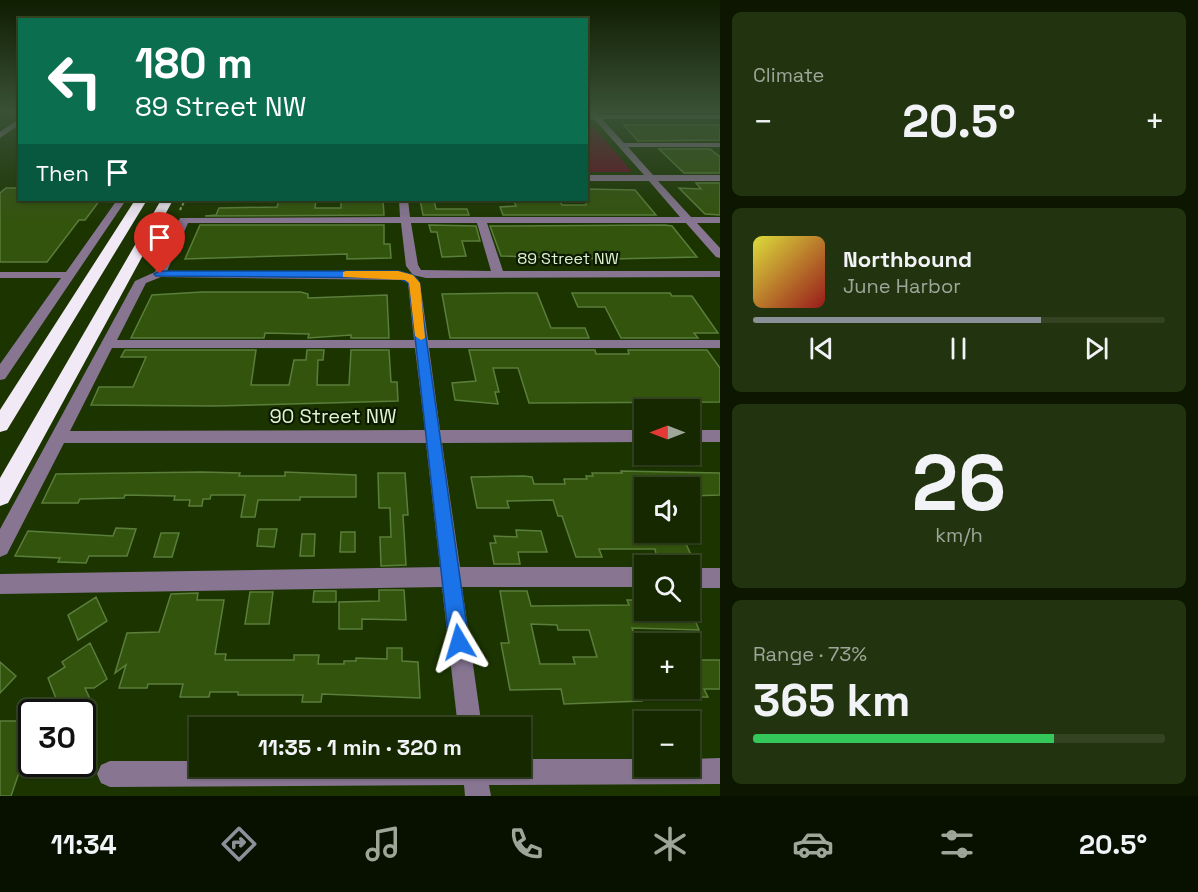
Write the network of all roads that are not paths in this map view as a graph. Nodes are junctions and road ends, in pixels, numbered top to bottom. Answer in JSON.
{"nodes":[{"id":1,"x":625,"y":148,"type":"edge"},
{"id":2,"x":650,"y":177,"type":"junction"},
{"id":3,"x":588,"y":178,"type":"edge"},
{"id":4,"x":720,"y":178,"type":"edge"},
{"id":5,"x":120,"y":201,"type":"edge"},
{"id":6,"x":140,"y":201,"type":"edge"},
{"id":7,"x":166,"y":201,"type":"edge"},
{"id":8,"x":403,"y":201,"type":"edge"},
{"id":9,"x":406,"y":220,"type":"junction"},
{"id":10,"x":481,"y":220,"type":"junction"},
{"id":11,"x":688,"y":220,"type":"junction"},
{"id":12,"x":720,"y":220,"type":"edge"},
{"id":13,"x":720,"y":255,"type":"edge"},
{"id":14,"x":160,"y":274,"type":"junction"},
{"id":15,"x":498,"y":274,"type":"junction"},
{"id":16,"x":720,"y":274,"type":"edge"},
{"id":17,"x":0,"y":275,"type":"edge"},
{"id":18,"x":70,"y":275,"type":"junction"},
{"id":19,"x":413,"y":275,"type":"junction"},
{"id":20,"x":107,"y":344,"type":"junction"},
{"id":21,"x":720,"y":344,"type":"edge"},
{"id":22,"x":422,"y":345,"type":"junction"},
{"id":23,"x":2,"y":369,"type":"edge"},
{"id":24,"x":0,"y":426,"type":"edge"},
{"id":25,"x":634,"y":436,"type":"edge"},
{"id":26,"x":700,"y":436,"type":"edge"},
{"id":27,"x":720,"y":436,"type":"edge"},
{"id":28,"x":58,"y":437,"type":"junction"},
{"id":29,"x":434,"y":437,"type":"junction"},
{"id":30,"x":0,"y":497,"type":"edge"},
{"id":31,"x":0,"y":548,"type":"edge"},
{"id":32,"x":452,"y":577,"type":"junction"},
{"id":33,"x":634,"y":578,"type":"edge"},
{"id":34,"x":700,"y":578,"type":"edge"},
{"id":35,"x":720,"y":578,"type":"edge"},
{"id":36,"x":0,"y":584,"type":"edge"},
{"id":37,"x":469,"y":717,"type":"edge"},
{"id":38,"x":720,"y":771,"type":"edge"},
{"id":39,"x":110,"y":774,"type":"dead end"},
{"id":40,"x":476,"y":778,"type":"edge"}],
"edges":[{"from":1,"to":2,"type":"street"},
{"from":2,"to":3,"type":"street"},
{"from":2,"to":4,"type":"street"},
{"from":2,"to":11,"type":"street"},
{"from":5,"to":18,"type":"street"},
{"from":6,"to":24,"type":"highway"},
{"from":7,"to":30,"type":"highway"},
{"from":8,"to":9,"type":"street"},
{"from":9,"to":10,"type":"street"},
{"from":9,"to":14,"type":"street"},
{"from":9,"to":19,"type":"street"},
{"from":10,"to":11,"type":"street"},
{"from":10,"to":15,"type":"street"},
{"from":11,"to":12,"type":"street"},
{"from":11,"to":13,"type":"street"},
{"from":14,"to":19,"type":"street","name":"89 Street NW"},
{"from":14,"to":20,"type":"street"},
{"from":15,"to":16,"type":"street","name":"89 Street NW"},
{"from":15,"to":19,"type":"street","name":"89 Street NW"},
{"from":17,"to":18,"type":"street"},
{"from":18,"to":23,"type":"street"},
{"from":19,"to":22,"type":"street"},
{"from":20,"to":22,"type":"street"},
{"from":20,"to":28,"type":"street"},
{"from":21,"to":22,"type":"street"},
{"from":22,"to":29,"type":"street"},
{"from":25,"to":29,"type":"street","name":"90 Street NW"},
{"from":26,"to":27,"type":"street"},
{"from":28,"to":29,"type":"street","name":"90 Street NW"},
{"from":28,"to":31,"type":"street"},
{"from":29,"to":32,"type":"street"},
{"from":32,"to":33,"type":"street"},
{"from":32,"to":36,"type":"street"},
{"from":32,"to":37,"type":"street"},
{"from":34,"to":35,"type":"street"},
{"from":38,"to":40,"type":"street"},
{"from":39,"to":40,"type":"street"}]}
